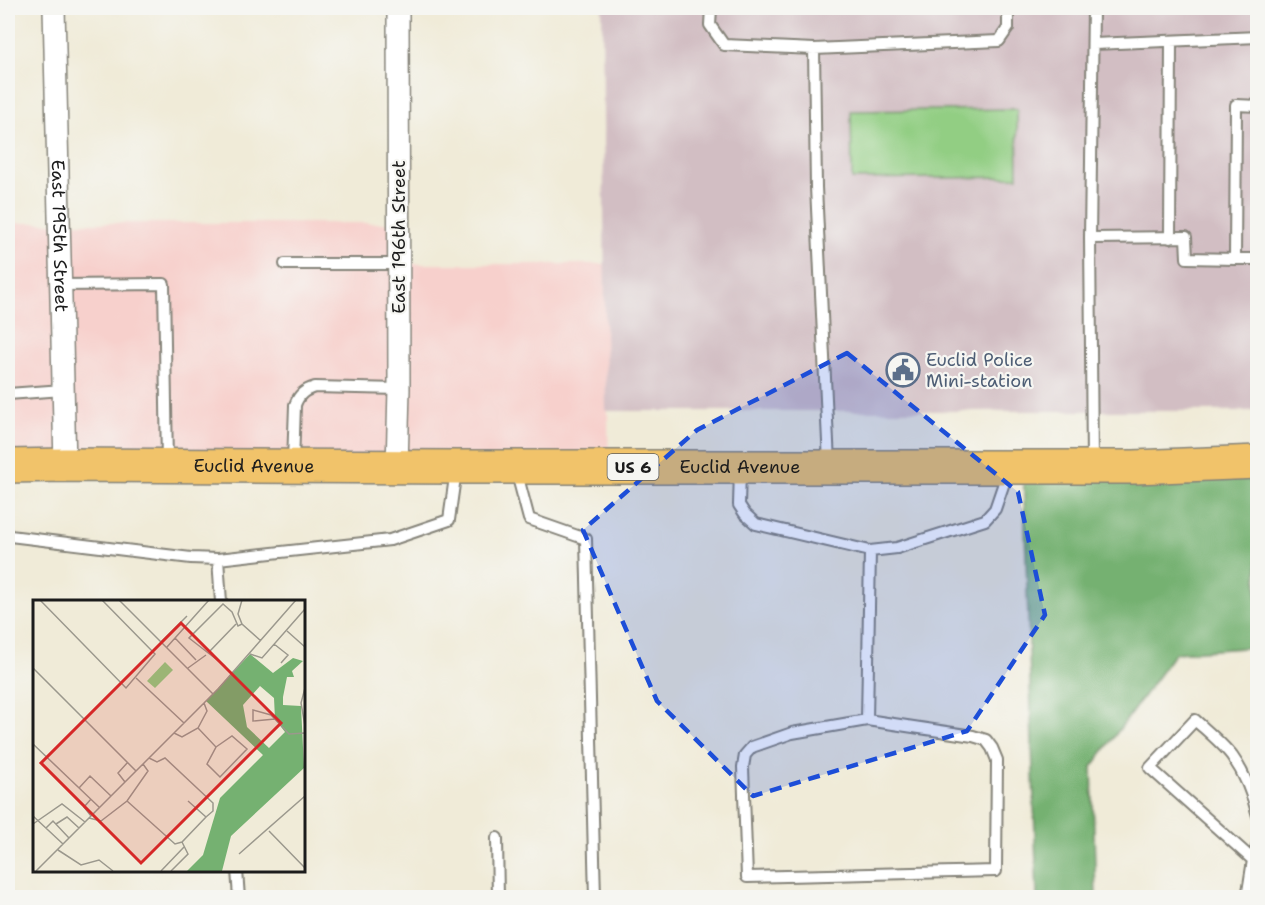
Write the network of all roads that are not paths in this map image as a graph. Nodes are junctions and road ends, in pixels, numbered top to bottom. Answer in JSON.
{"nodes":[{"id":1,"x":54,"y":8,"type":"edge"},
{"id":2,"x":398,"y":8,"type":"edge"},
{"id":3,"x":711,"y":8,"type":"edge"},
{"id":4,"x":1008,"y":8,"type":"edge"},
{"id":5,"x":1093,"y":8,"type":"edge"},
{"id":6,"x":1257,"y":37,"type":"edge"},
{"id":7,"x":1171,"y":40,"type":"junction"},
{"id":8,"x":1094,"y":44,"type":"junction"},
{"id":9,"x":814,"y":49,"type":"junction"},
{"id":10,"x":1257,"y":106,"type":"edge"},
{"id":11,"x":1090,"y":238,"type":"junction"},
{"id":12,"x":1170,"y":238,"type":"junction"},
{"id":13,"x":1235,"y":259,"type":"junction"},
{"id":14,"x":1257,"y":259,"type":"edge"},
{"id":15,"x":285,"y":264,"type":"dead end"},
{"id":16,"x":399,"y":264,"type":"junction"},
{"id":17,"x":61,"y":285,"type":"junction"},
{"id":18,"x":399,"y":388,"type":"junction"},
{"id":19,"x":63,"y":390,"type":"junction"},
{"id":20,"x":8,"y":394,"type":"edge"},
{"id":21,"x":1257,"y":462,"type":"edge"},
{"id":22,"x":65,"y":465,"type":"junction"},
{"id":23,"x":8,"y":466,"type":"edge"},
{"id":24,"x":167,"y":466,"type":"junction"},
{"id":25,"x":740,"y":466,"type":"junction"},
{"id":26,"x":829,"y":466,"type":"junction"},
{"id":27,"x":1006,"y":466,"type":"junction"},
{"id":28,"x":1092,"y":466,"type":"junction"},
{"id":29,"x":292,"y":467,"type":"junction"},
{"id":30,"x":397,"y":467,"type":"junction"},
{"id":31,"x":457,"y":467,"type":"junction"},
{"id":32,"x":515,"y":467,"type":"junction"},
{"id":33,"x":8,"y":534,"type":"edge"},
{"id":34,"x":870,"y":551,"type":"junction"},
{"id":35,"x":218,"y":559,"type":"junction"},
{"id":36,"x":221,"y":600,"type":"edge"},
{"id":37,"x":867,"y":720,"type":"junction"},
{"id":38,"x":1257,"y":816,"type":"edge"},
{"id":39,"x":497,"y":838,"type":"dead end"},
{"id":40,"x":1257,"y":844,"type":"edge"},
{"id":41,"x":1253,"y":860,"type":"junction"},
{"id":42,"x":237,"y":872,"type":"edge"},
{"id":43,"x":239,"y":897,"type":"edge"},
{"id":44,"x":498,"y":897,"type":"edge"},
{"id":45,"x":595,"y":897,"type":"edge"},
{"id":46,"x":1247,"y":897,"type":"edge"}],
"edges":[{"from":1,"to":17,"type":"street","name":"East 195th Street"},
{"from":2,"to":16,"type":"street","name":"East 196th Street"},
{"from":3,"to":9,"type":"lane"},
{"from":4,"to":9,"type":"lane"},
{"from":5,"to":8,"type":"lane"},
{"from":6,"to":7,"type":"lane"},
{"from":7,"to":8,"type":"lane"},
{"from":7,"to":12,"type":"lane"},
{"from":8,"to":11,"type":"lane"},
{"from":9,"to":26,"type":"lane"},
{"from":10,"to":13,"type":"lane"},
{"from":11,"to":12,"type":"lane"},
{"from":11,"to":28,"type":"lane"},
{"from":12,"to":13,"type":"lane"},
{"from":13,"to":14,"type":"lane"},
{"from":15,"to":16,"type":"lane"},
{"from":16,"to":18,"type":"street","name":"East 196th Street"},
{"from":17,"to":19,"type":"street","name":"East 195th Street"},
{"from":17,"to":24,"type":"lane"},
{"from":18,"to":29,"type":"lane"},
{"from":18,"to":30,"type":"street","name":"East 196th Street"},
{"from":19,"to":20,"type":"lane"},
{"from":19,"to":22,"type":"street","name":"East 195th Street"},
{"from":21,"to":28,"type":"main road","name":"Euclid Avenue","number":"US 6"},
{"from":22,"to":23,"type":"main road","name":"Euclid Avenue","number":"US 6"},
{"from":22,"to":24,"type":"main road","name":"Euclid Avenue","number":"US 6"},
{"from":24,"to":29,"type":"main road","name":"Euclid Avenue","number":"US 6"},
{"from":25,"to":26,"type":"main road","name":"Euclid Avenue","number":"US 6"},
{"from":25,"to":32,"type":"main road","name":"Euclid Avenue","number":"US 6"},
{"from":25,"to":34,"type":"lane"},
{"from":26,"to":27,"type":"main road","name":"Euclid Avenue","number":"US 6"},
{"from":27,"to":28,"type":"main road","name":"Euclid Avenue","number":"US 6"},
{"from":27,"to":34,"type":"lane"},
{"from":29,"to":30,"type":"main road","name":"Euclid Avenue","number":"US 6"},
{"from":30,"to":31,"type":"main road","name":"Euclid Avenue","number":"US 6"},
{"from":31,"to":32,"type":"main road","name":"Euclid Avenue","number":"US 6"},
{"from":31,"to":35,"type":"lane"},
{"from":32,"to":45,"type":"lane"},
{"from":33,"to":35,"type":"lane"},
{"from":34,"to":37,"type":"lane"},
{"from":35,"to":36,"type":"lane"},
{"from":37,"to":37,"type":"lane"},
{"from":38,"to":41,"type":"lane"},
{"from":39,"to":44,"type":"lane"},
{"from":40,"to":41,"type":"lane"},
{"from":41,"to":46,"type":"lane"},
{"from":42,"to":43,"type":"lane"}]}
